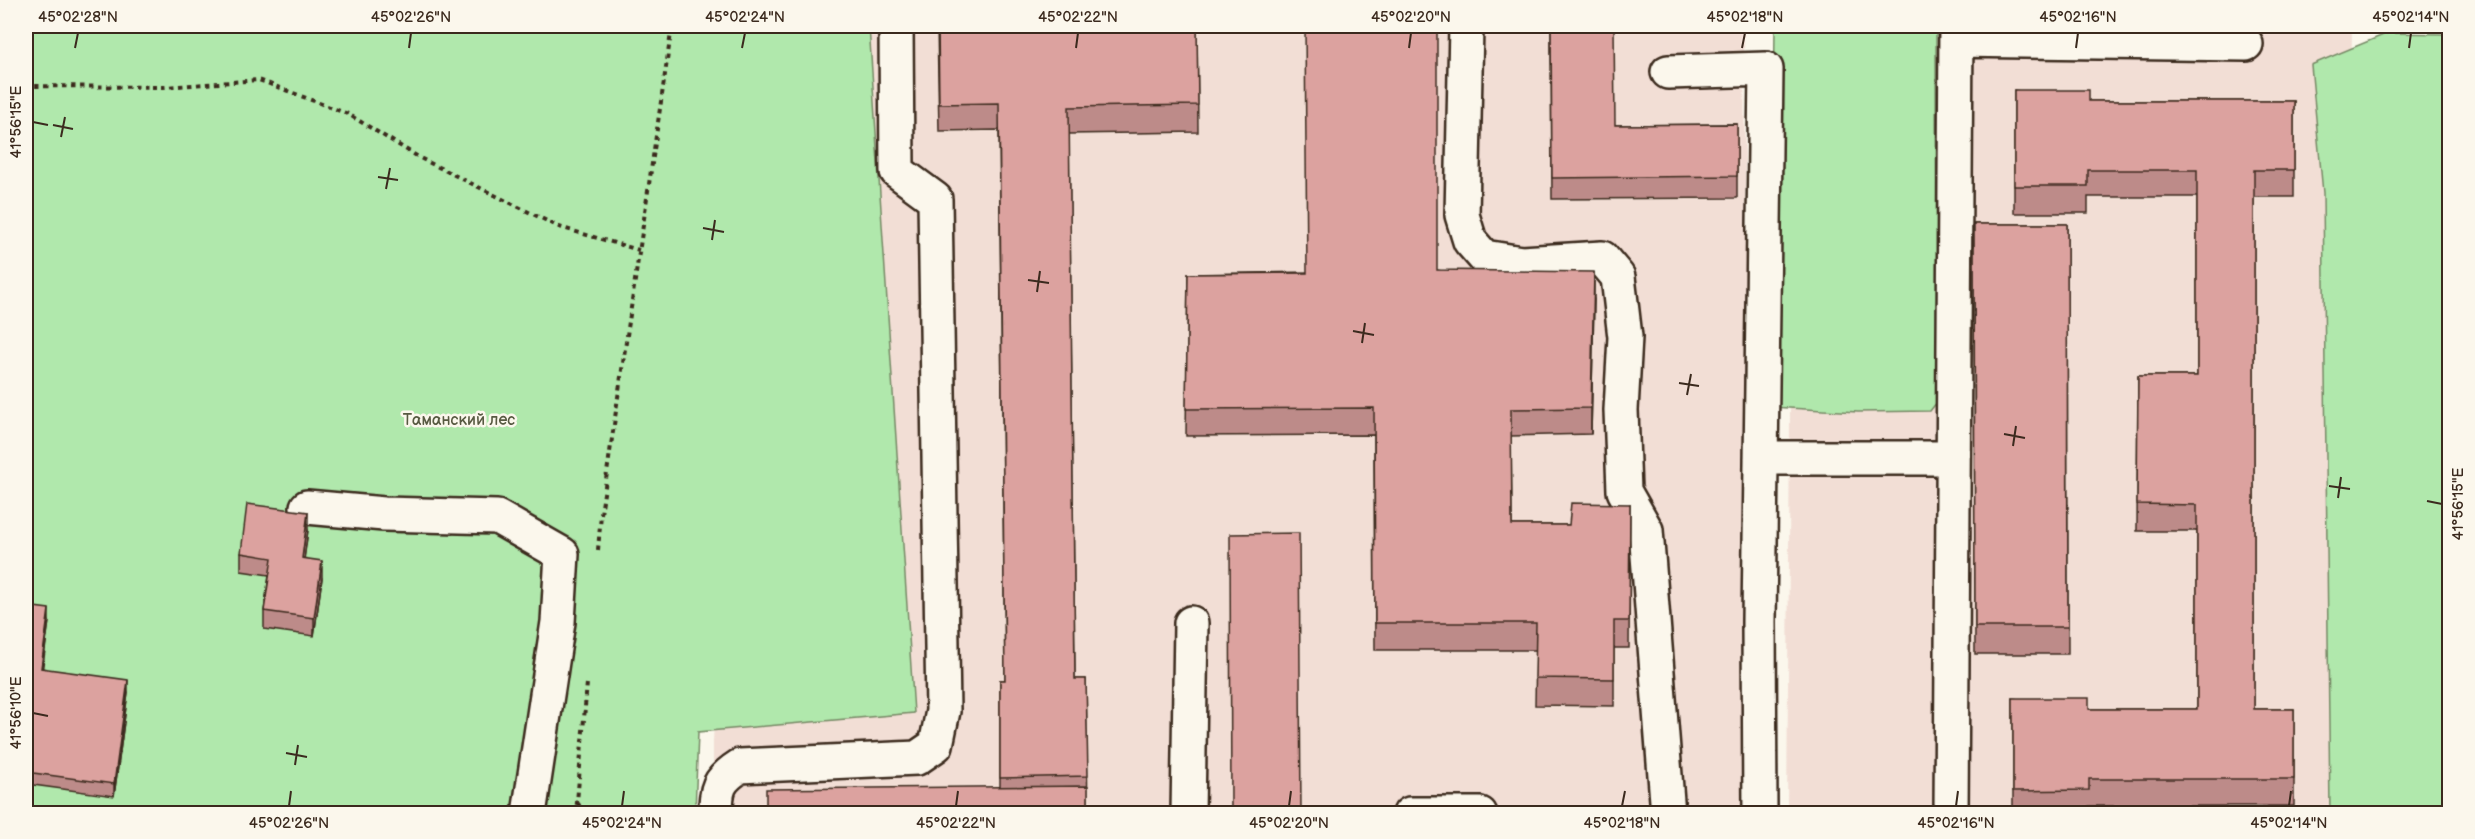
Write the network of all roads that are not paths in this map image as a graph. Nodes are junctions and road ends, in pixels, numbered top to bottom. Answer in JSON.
{"nodes":[{"id":1,"x":896,"y":26,"type":"edge"},
{"id":2,"x":1466,"y":26,"type":"edge"},
{"id":3,"x":1956,"y":33,"type":"edge"},
{"id":4,"x":2246,"y":44,"type":"dead end"},
{"id":5,"x":1668,"y":72,"type":"dead end"},
{"id":6,"x":1761,"y":458,"type":"junction"},
{"id":7,"x":1953,"y":458,"type":"junction"},
{"id":8,"x":307,"y":507,"type":"dead end"},
{"id":9,"x":1191,"y":623,"type":"dead end"},
{"id":10,"x":529,"y":813,"type":"edge"},
{"id":11,"x":716,"y":813,"type":"edge"},
{"id":12,"x":1188,"y":813,"type":"edge"},
{"id":13,"x":1410,"y":813,"type":"edge"},
{"id":14,"x":1480,"y":813,"type":"edge"},
{"id":15,"x":1668,"y":813,"type":"edge"},
{"id":16,"x":1760,"y":813,"type":"edge"},
{"id":17,"x":1951,"y":813,"type":"edge"}],
"edges":[{"from":1,"to":11,"type":"lane"},
{"from":2,"to":15,"type":"lane"},
{"from":3,"to":4,"type":"lane"},
{"from":3,"to":7,"type":"lane"},
{"from":5,"to":6,"type":"lane"},
{"from":6,"to":7,"type":"lane"},
{"from":6,"to":16,"type":"lane"},
{"from":7,"to":17,"type":"lane"},
{"from":8,"to":10,"type":"lane"},
{"from":9,"to":12,"type":"lane"},
{"from":13,"to":14,"type":"lane"}]}
